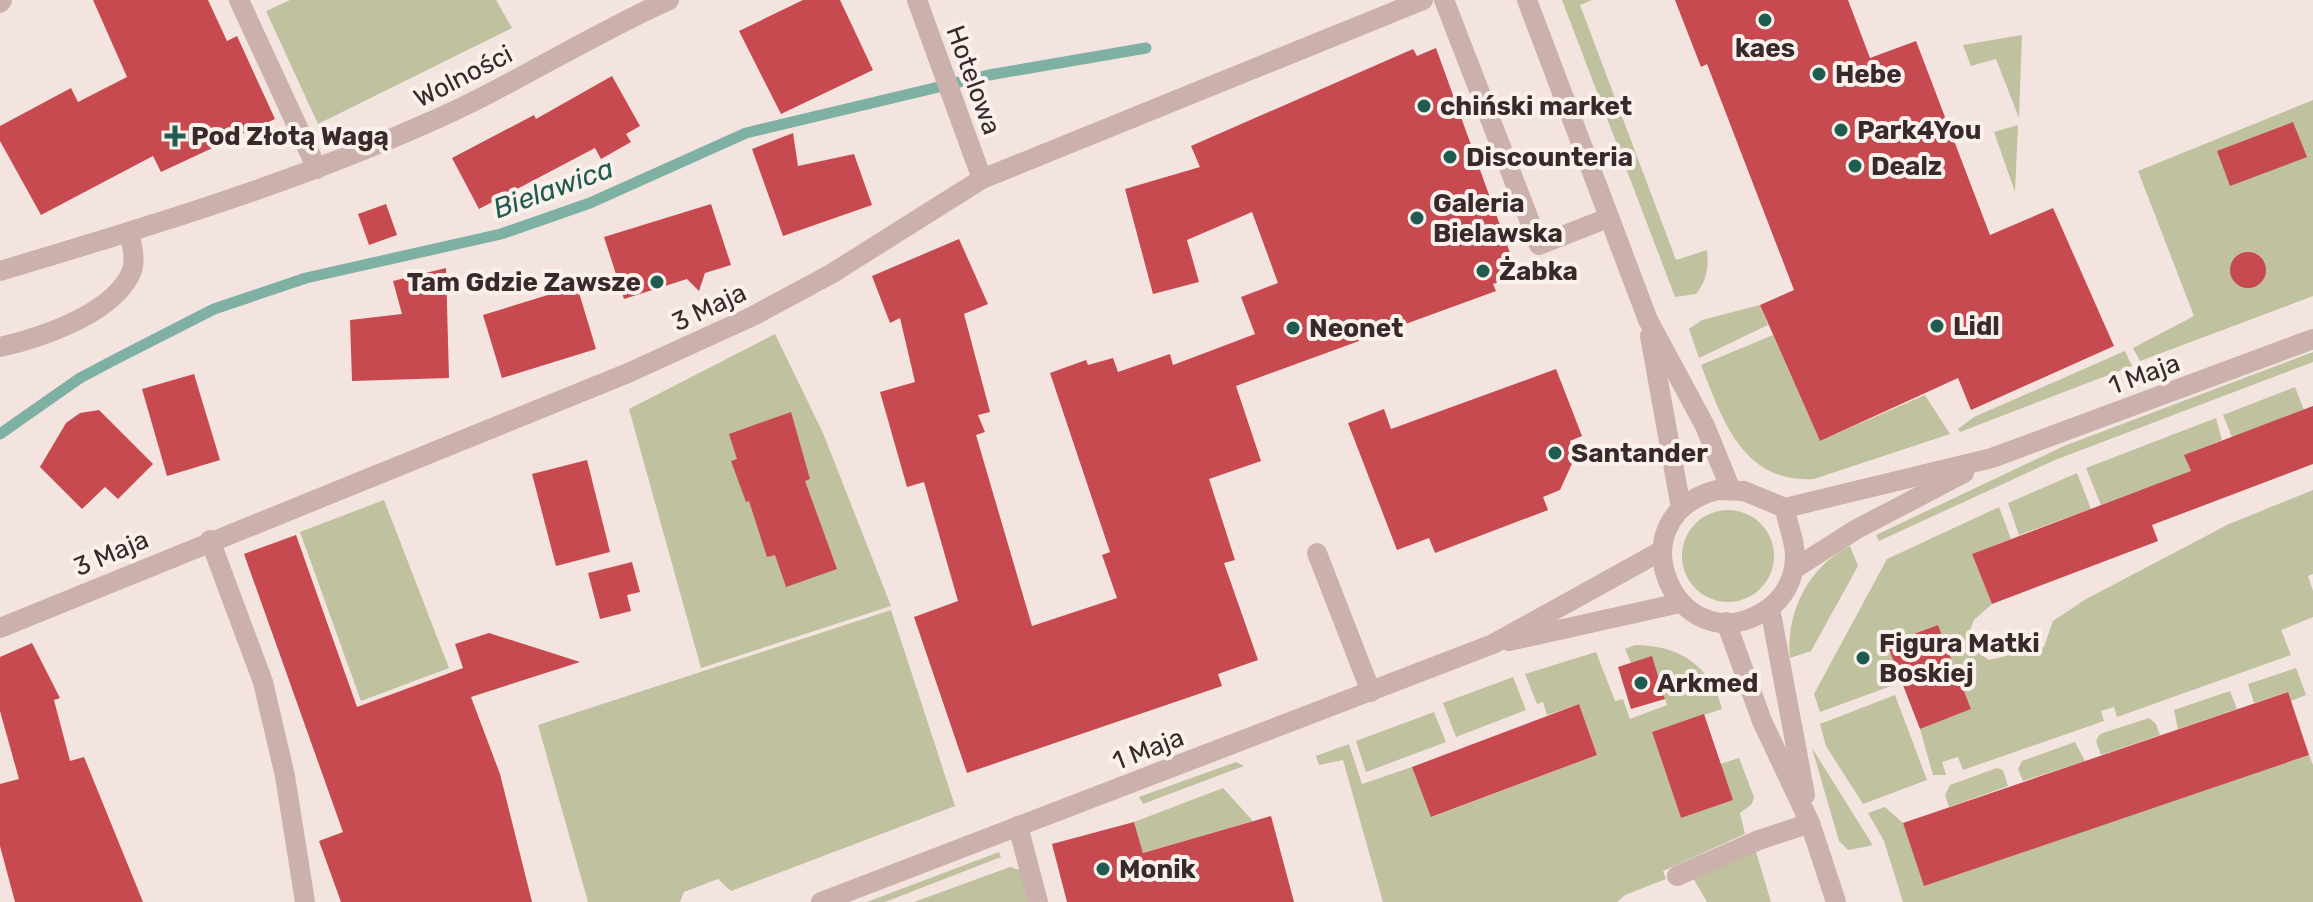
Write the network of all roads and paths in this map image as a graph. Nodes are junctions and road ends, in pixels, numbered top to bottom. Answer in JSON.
{"nodes":[{"id":1,"x":239,"y":0,"type":"edge"},
{"id":2,"x":669,"y":0,"type":"edge"},
{"id":3,"x":917,"y":0,"type":"edge"},
{"id":4,"x":1423,"y":0,"type":"edge"},
{"id":5,"x":1444,"y":0,"type":"edge"},
{"id":6,"x":1527,"y":0,"type":"edge"},
{"id":7,"x":317,"y":169,"type":"junction"},
{"id":8,"x":982,"y":179,"type":"junction"},
{"id":9,"x":1608,"y":218,"type":"junction"},
{"id":10,"x":129,"y":232,"type":"junction"},
{"id":11,"x":0,"y":271,"type":"edge"},
{"id":12,"x":1648,"y":320,"type":"junction"},
{"id":13,"x":2313,"y":339,"type":"edge"},
{"id":14,"x":0,"y":347,"type":"edge"},
{"id":15,"x":1992,"y":458,"type":"junction"},
{"id":16,"x":1731,"y":490,"type":"junction"},
{"id":17,"x":1681,"y":508,"type":"junction"},
{"id":18,"x":1785,"y":508,"type":"junction"},
{"id":19,"x":210,"y":540,"type":"junction"},
{"id":20,"x":1661,"y":551,"type":"junction"},
{"id":21,"x":1317,"y":553,"type":"dead end"},
{"id":22,"x":1794,"y":569,"type":"junction"},
{"id":23,"x":1680,"y":603,"type":"junction"},
{"id":24,"x":1770,"y":608,"type":"junction"},
{"id":25,"x":1726,"y":622,"type":"junction"},
{"id":26,"x":0,"y":628,"type":"edge"},
{"id":27,"x":1493,"y":644,"type":"junction"},
{"id":28,"x":1371,"y":692,"type":"junction"},
{"id":29,"x":1810,"y":823,"type":"junction"},
{"id":30,"x":1018,"y":826,"type":"junction"},
{"id":31,"x":1677,"y":876,"type":"dead end"},
{"id":32,"x":305,"y":902,"type":"edge"},
{"id":33,"x":821,"y":902,"type":"edge"},
{"id":34,"x":1038,"y":902,"type":"edge"},
{"id":35,"x":1836,"y":902,"type":"edge"}],
"edges":[{"from":1,"to":7,"type":"street"},
{"from":2,"to":7,"type":"street","name":"Wolności"},
{"from":3,"to":8,"type":"street","name":"Hotelowa"},
{"from":4,"to":8,"type":"street","name":"3 Maja"},
{"from":5,"to":9,"type":"street"},
{"from":6,"to":9,"type":"street"},
{"from":7,"to":10,"type":"street","name":"Wolności"},
{"from":8,"to":19,"type":"street","name":"3 Maja"},
{"from":9,"to":12,"type":"street"},
{"from":10,"to":11,"type":"street","name":"Wolności"},
{"from":10,"to":14,"type":"street"},
{"from":12,"to":16,"type":"street"},
{"from":12,"to":17,"type":"street"},
{"from":13,"to":15,"type":"street","name":"1 Maja"},
{"from":15,"to":18,"type":"street","name":"1 Maja"},
{"from":15,"to":22,"type":"street","name":"1 Maja"},
{"from":16,"to":17,"type":"street"},
{"from":16,"to":18,"type":"street"},
{"from":17,"to":20,"type":"street"},
{"from":18,"to":22,"type":"street"},
{"from":19,"to":26,"type":"street","name":"3 Maja"},
{"from":19,"to":32,"type":"street"},
{"from":20,"to":23,"type":"street"},
{"from":20,"to":27,"type":"street","name":"1 Maja"},
{"from":21,"to":28,"type":"street"},
{"from":22,"to":24,"type":"street"},
{"from":23,"to":25,"type":"street"},
{"from":23,"to":27,"type":"street","name":"1 Maja"},
{"from":24,"to":25,"type":"street"},
{"from":24,"to":29,"type":"street"},
{"from":25,"to":29,"type":"street"},
{"from":27,"to":28,"type":"street","name":"1 Maja"},
{"from":28,"to":30,"type":"street","name":"1 Maja"},
{"from":29,"to":31,"type":"street"},
{"from":29,"to":35,"type":"street"},
{"from":30,"to":33,"type":"street","name":"1 Maja"},
{"from":30,"to":34,"type":"street"}]}
